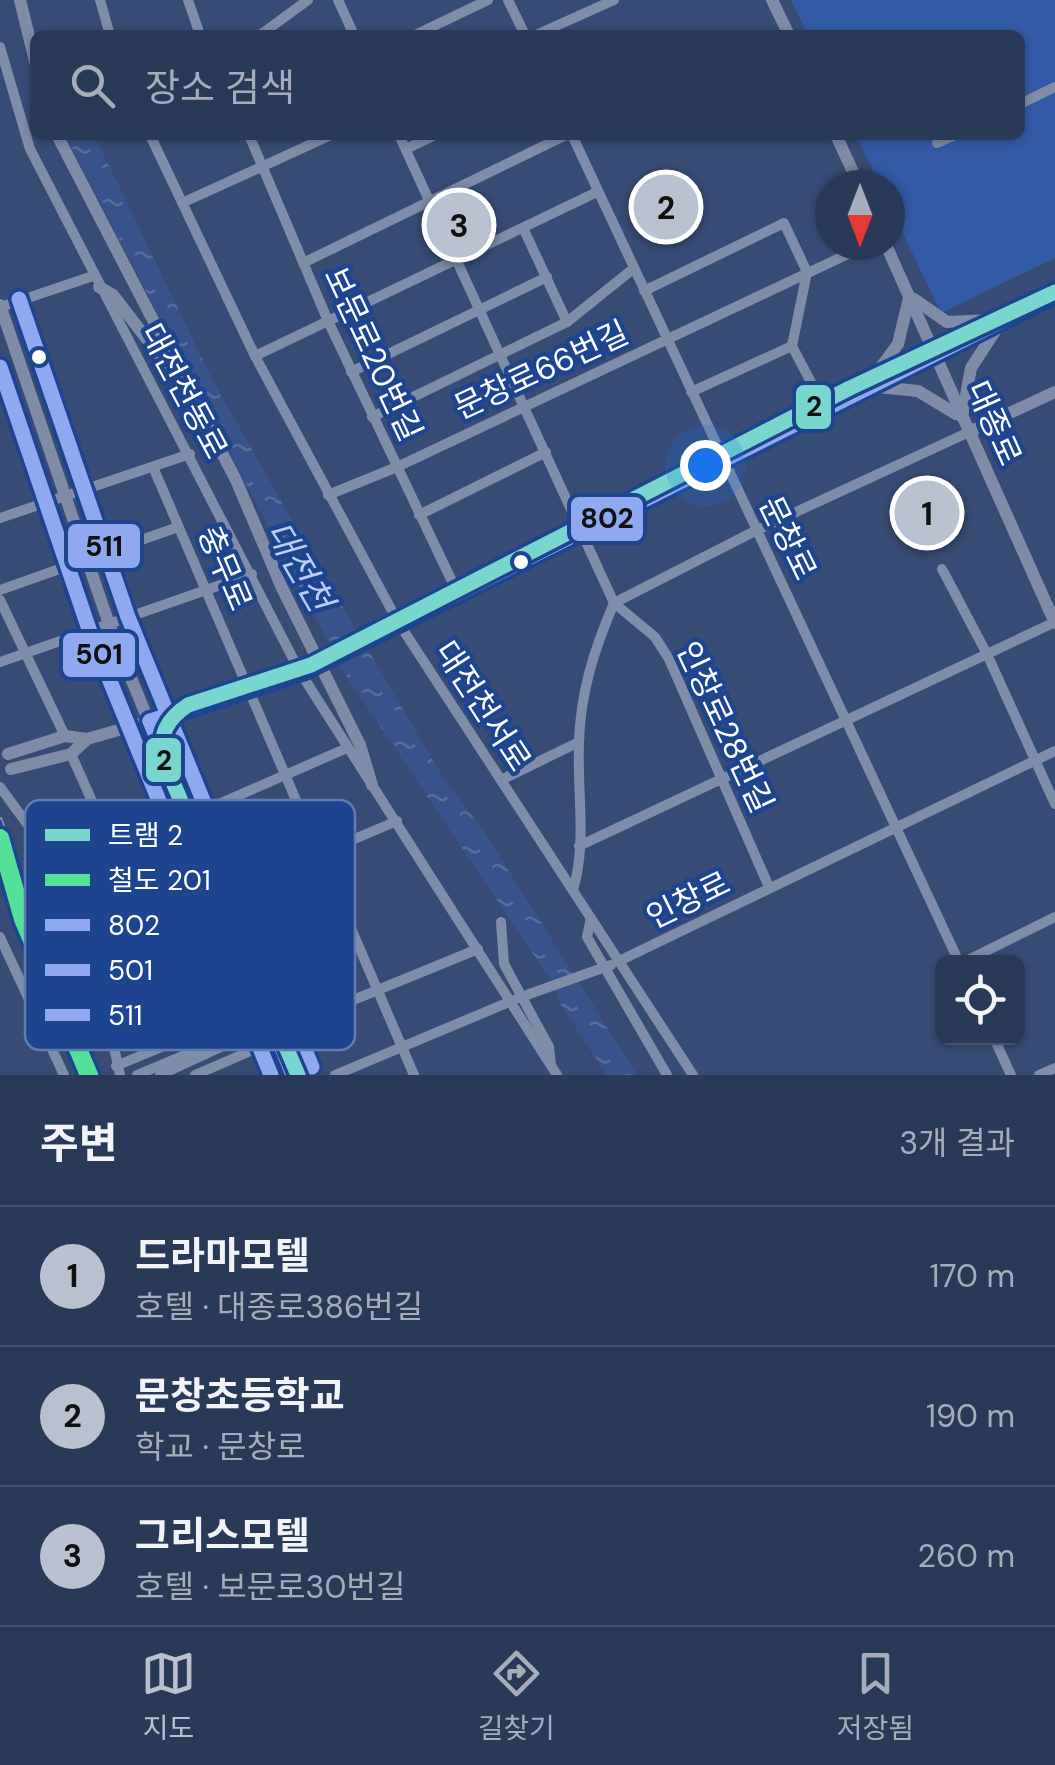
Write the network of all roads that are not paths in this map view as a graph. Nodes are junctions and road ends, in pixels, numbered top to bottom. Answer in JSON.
{"nodes":[{"id":1,"x":20,"y":0,"type":"edge"},
{"id":2,"x":100,"y":0,"type":"edge"},
{"id":3,"x":188,"y":0,"type":"edge"},
{"id":4,"x":308,"y":0,"type":"edge"},
{"id":5,"x":338,"y":0,"type":"edge"},
{"id":6,"x":488,"y":0,"type":"edge"},
{"id":7,"x":508,"y":0,"type":"edge"},
{"id":8,"x":614,"y":0,"type":"edge"},
{"id":9,"x":772,"y":0,"type":"edge"},
{"id":10,"x":109,"y":30,"type":"edge"},
{"id":11,"x":198,"y":30,"type":"edge"},
{"id":12,"x":267,"y":30,"type":"edge"},
{"id":13,"x":352,"y":30,"type":"edge"},
{"id":14,"x":425,"y":30,"type":"edge"},
{"id":15,"x":523,"y":30,"type":"edge"},
{"id":16,"x":547,"y":30,"type":"edge"},
{"id":17,"x":787,"y":30,"type":"edge"},
{"id":18,"x":30,"y":40,"type":"edge"},
{"id":19,"x":0,"y":47,"type":"edge"},
{"id":20,"x":1055,"y":87,"type":"edge"},
{"id":21,"x":13,"y":95,"type":"junction"},
{"id":22,"x":0,"y":99,"type":"edge"},
{"id":23,"x":1025,"y":102,"type":"edge"},
{"id":24,"x":60,"y":140,"type":"edge"},
{"id":25,"x":152,"y":140,"type":"edge"},
{"id":26,"x":251,"y":140,"type":"edge"},
{"id":27,"x":320,"y":140,"type":"edge"},
{"id":28,"x":402,"y":140,"type":"edge"},
{"id":29,"x":424,"y":140,"type":"edge"},
{"id":30,"x":558,"y":140,"type":"edge"},
{"id":31,"x":571,"y":140,"type":"edge"},
{"id":32,"x":838,"y":140,"type":"edge"},
{"id":33,"x":943,"y":140,"type":"edge"},
{"id":34,"x":937,"y":143,"type":"dead end"},
{"id":35,"x":406,"y":148,"type":"junction"},
{"id":36,"x":261,"y":166,"type":"junction"},
{"id":37,"x":852,"y":170,"type":"edge"},
{"id":38,"x":597,"y":192,"type":"junction"},
{"id":39,"x":430,"y":200,"type":"junction"},
{"id":40,"x":182,"y":203,"type":"junction"},
{"id":41,"x":524,"y":230,"type":"junction"},
{"id":42,"x":458,"y":259,"type":"junction"},
{"id":43,"x":834,"y":260,"type":"edge"},
{"id":44,"x":893,"y":260,"type":"edge"},
{"id":45,"x":304,"y":262,"type":"junction"},
{"id":46,"x":634,"y":269,"type":"junction"},
{"id":47,"x":807,"y":272,"type":"junction"},
{"id":48,"x":546,"y":278,"type":"junction"},
{"id":49,"x":96,"y":281,"type":"junction"},
{"id":50,"x":644,"y":291,"type":"junction"},
{"id":51,"x":1055,"y":294,"type":"edge"},
{"id":52,"x":910,"y":295,"type":"junction"},
{"id":53,"x":0,"y":306,"type":"edge"},
{"id":54,"x":481,"y":309,"type":"junction"},
{"id":55,"x":1004,"y":318,"type":"junction"},
{"id":56,"x":328,"y":321,"type":"junction"},
{"id":57,"x":567,"y":322,"type":"junction"},
{"id":58,"x":666,"y":339,"type":"junction"},
{"id":59,"x":792,"y":346,"type":"junction"},
{"id":60,"x":932,"y":352,"type":"junction"},
{"id":61,"x":502,"y":354,"type":"junction"},
{"id":62,"x":255,"y":356,"type":"junction"},
{"id":63,"x":351,"y":372,"type":"junction"},
{"id":64,"x":865,"y":386,"type":"junction"},
{"id":65,"x":691,"y":392,"type":"junction"},
{"id":66,"x":1055,"y":392,"type":"edge"},
{"id":67,"x":195,"y":402,"type":"junction"},
{"id":68,"x":524,"y":404,"type":"junction"},
{"id":69,"x":824,"y":407,"type":"junction"},
{"id":70,"x":372,"y":417,"type":"junction"},
{"id":71,"x":964,"y":426,"type":"junction"},
{"id":72,"x":546,"y":452,"type":"junction"},
{"id":73,"x":190,"y":454,"type":"junction"},
{"id":74,"x":722,"y":459,"type":"junction"},
{"id":75,"x":153,"y":466,"type":"junction"},
{"id":76,"x":397,"y":468,"type":"junction"},
{"id":77,"x":328,"y":495,"type":"junction"},
{"id":78,"x":63,"y":497,"type":"junction"},
{"id":79,"x":419,"y":514,"type":"junction"},
{"id":80,"x":0,"y":518,"type":"edge"},
{"id":81,"x":178,"y":527,"type":"junction"},
{"id":82,"x":582,"y":530,"type":"junction"},
{"id":83,"x":757,"y":530,"type":"junction"},
{"id":84,"x":86,"y":560,"type":"junction"},
{"id":85,"x":942,"y":569,"type":"dead end"},
{"id":86,"x":252,"y":574,"type":"junction"},
{"id":87,"x":0,"y":590,"type":"edge"},
{"id":88,"x":205,"y":590,"type":"junction"},
{"id":89,"x":457,"y":592,"type":"junction"},
{"id":90,"x":0,"y":600,"type":"edge"},
{"id":91,"x":614,"y":604,"type":"junction"},
{"id":92,"x":1055,"y":622,"type":"edge"},
{"id":93,"x":110,"y":624,"type":"junction"},
{"id":94,"x":392,"y":624,"type":"junction"},
{"id":95,"x":23,"y":653,"type":"junction"},
{"id":96,"x":988,"y":654,"type":"junction"},
{"id":97,"x":0,"y":662,"type":"edge"},
{"id":98,"x":302,"y":671,"type":"junction"},
{"id":99,"x":247,"y":691,"type":"junction"},
{"id":100,"x":848,"y":720,"type":"junction"},
{"id":101,"x":150,"y":721,"type":"junction"},
{"id":102,"x":65,"y":736,"type":"junction"},
{"id":103,"x":88,"y":738,"type":"junction"},
{"id":104,"x":578,"y":742,"type":"junction"},
{"id":105,"x":347,"y":748,"type":"junction"},
{"id":106,"x":1055,"y":751,"type":"edge"},
{"id":107,"x":71,"y":754,"type":"junction"},
{"id":108,"x":1036,"y":760,"type":"junction"},
{"id":109,"x":284,"y":776,"type":"junction"},
{"id":110,"x":723,"y":779,"type":"junction"},
{"id":111,"x":501,"y":780,"type":"junction"},
{"id":112,"x":372,"y":785,"type":"junction"},
{"id":113,"x":0,"y":787,"type":"edge"},
{"id":114,"x":91,"y":800,"type":"edge"},
{"id":115,"x":184,"y":800,"type":"edge"},
{"id":116,"x":230,"y":800,"type":"edge"},
{"id":117,"x":294,"y":800,"type":"edge"},
{"id":118,"x":1055,"y":804,"type":"edge"},
{"id":119,"x":25,"y":821,"type":"edge"},
{"id":120,"x":398,"y":821,"type":"junction"},
{"id":121,"x":896,"y":826,"type":"junction"},
{"id":122,"x":355,"y":839,"type":"edge"},
{"id":123,"x":579,"y":846,"type":"junction"},
{"id":124,"x":769,"y":887,"type":"junction"},
{"id":125,"x":573,"y":890,"type":"junction"},
{"id":126,"x":591,"y":918,"type":"junction"},
{"id":127,"x":1055,"y":918,"type":"edge"},
{"id":128,"x":500,"y":922,"type":"dead end"},
{"id":129,"x":0,"y":937,"type":"edge"},
{"id":130,"x":355,"y":939,"type":"edge"},
{"id":131,"x":478,"y":949,"type":"junction"},
{"id":132,"x":959,"y":955,"type":"edge"},
{"id":133,"x":977,"y":955,"type":"edge"},
{"id":134,"x":616,"y":963,"type":"junction"},
{"id":135,"x":377,"y":990,"type":"junction"},
{"id":136,"x":25,"y":991,"type":"edge"},
{"id":137,"x":355,"y":998,"type":"edge"},
{"id":138,"x":515,"y":1000,"type":"junction"},
{"id":139,"x":997,"y":1045,"type":"edge"},
{"id":140,"x":402,"y":1047,"type":"junction"},
{"id":141,"x":52,"y":1050,"type":"edge"},
{"id":142,"x":160,"y":1050,"type":"edge"},
{"id":143,"x":197,"y":1050,"type":"edge"},
{"id":144,"x":214,"y":1050,"type":"edge"},
{"id":145,"x":254,"y":1050,"type":"edge"},
{"id":146,"x":277,"y":1050,"type":"edge"},
{"id":147,"x":284,"y":1052,"type":"joint"},
{"id":148,"x":1055,"y":1068,"type":"edge"},
{"id":149,"x":118,"y":1070,"type":"edge"},
{"id":150,"x":554,"y":1070,"type":"edge"},
{"id":151,"x":213,"y":1072,"type":"edge"},
{"id":152,"x":64,"y":1075,"type":"edge"},
{"id":153,"x":137,"y":1075,"type":"edge"},
{"id":154,"x":160,"y":1075,"type":"edge"},
{"id":155,"x":195,"y":1075,"type":"edge"},
{"id":156,"x":293,"y":1075,"type":"edge"},
{"id":157,"x":335,"y":1075,"type":"edge"},
{"id":158,"x":414,"y":1075,"type":"edge"},
{"id":159,"x":666,"y":1075,"type":"edge"},
{"id":160,"x":693,"y":1075,"type":"edge"},
{"id":161,"x":1011,"y":1075,"type":"edge"},
{"id":162,"x":1039,"y":1075,"type":"edge"}],
"edges":[{"from":1,"to":18,"type":"main road"},
{"from":2,"to":10,"type":"street"},
{"from":3,"to":11,"type":"street"},
{"from":4,"to":12,"type":"street"},
{"from":5,"to":13,"type":"street"},
{"from":6,"to":14,"type":"street"},
{"from":7,"to":15,"type":"street"},
{"from":8,"to":16,"type":"street"},
{"from":9,"to":17,"type":"main road"},
{"from":19,"to":21,"type":"street","name":"대전천동로"},
{"from":20,"to":23,"type":"street"},
{"from":21,"to":22,"type":"street"},
{"from":21,"to":49,"type":"street","name":"대전천동로"},
{"from":24,"to":67,"type":"main road"},
{"from":25,"to":40,"type":"street","name":"대전천서로"},
{"from":26,"to":36,"type":"street","name":"보문로20번길"},
{"from":27,"to":36,"type":"street"},
{"from":28,"to":35,"type":"street"},
{"from":29,"to":35,"type":"street"},
{"from":30,"to":39,"type":"street"},
{"from":31,"to":38,"type":"street","name":"문창로"},
{"from":32,"to":37,"type":"main road"},
{"from":33,"to":34,"type":"street"},
{"from":35,"to":39,"type":"street"},
{"from":36,"to":40,"type":"street"},
{"from":36,"to":45,"type":"street","name":"보문로20번길"},
{"from":38,"to":41,"type":"street"},
{"from":38,"to":46,"type":"street","name":"문창로"},
{"from":39,"to":42,"type":"street"},
{"from":39,"to":45,"type":"street"},
{"from":40,"to":62,"type":"street","name":"대전천서로"},
{"from":41,"to":42,"type":"street"},
{"from":41,"to":48,"type":"street"},
{"from":42,"to":54,"type":"street"},
{"from":42,"to":56,"type":"street"},
{"from":43,"to":47,"type":"street","name":"문창로66번길"},
{"from":44,"to":52,"type":"main road","name":"대종로"},
{"from":45,"to":56,"type":"street","name":"보문로20번길"},
{"from":46,"to":50,"type":"street","name":"문창로"},
{"from":46,"to":57,"type":"street"},
{"from":47,"to":50,"type":"street"},
{"from":47,"to":58,"type":"street","name":"문창로66번길"},
{"from":47,"to":59,"type":"street"},
{"from":48,"to":54,"type":"street"},
{"from":48,"to":57,"type":"street"},
{"from":49,"to":53,"type":"street"},
{"from":49,"to":67,"type":"main road"},
{"from":49,"to":73,"type":"street","name":"대전천동로"},
{"from":50,"to":58,"type":"street","name":"문창로"},
{"from":51,"to":55,"type":"main road"},
{"from":52,"to":55,"type":"main road"},
{"from":52,"to":60,"type":"main road","name":"대종로"},
{"from":52,"to":64,"type":"main road"},
{"from":53,"to":78,"type":"main road"},
{"from":54,"to":61,"type":"street"},
{"from":54,"to":63,"type":"street"},
{"from":55,"to":60,"type":"main road"},
{"from":55,"to":71,"type":"main road"},
{"from":56,"to":62,"type":"street"},
{"from":56,"to":63,"type":"street","name":"보문로20번길"},
{"from":57,"to":61,"type":"street"},
{"from":58,"to":65,"type":"street","name":"문창로"},
{"from":58,"to":68,"type":"street","name":"문창로66번길"},
{"from":59,"to":65,"type":"street"},
{"from":59,"to":69,"type":"street"},
{"from":60,"to":64,"type":"main road"},
{"from":60,"to":71,"type":"main road","name":"대종로"},
{"from":61,"to":68,"type":"street"},
{"from":61,"to":70,"type":"street"},
{"from":62,"to":77,"type":"street","name":"대전천서로"},
{"from":63,"to":70,"type":"street","name":"보문로20번길"},
{"from":64,"to":69,"type":"main road"},
{"from":64,"to":71,"type":"main road"},
{"from":65,"to":74,"type":"street","name":"문창로"},
{"from":66,"to":71,"type":"main road"},
{"from":67,"to":112,"type":"main road"},
{"from":68,"to":72,"type":"street"},
{"from":68,"to":76,"type":"street","name":"문창로66번길"},
{"from":69,"to":74,"type":"main road"},
{"from":70,"to":76,"type":"street","name":"보문로20번길"},
{"from":71,"to":83,"type":"street"},
{"from":71,"to":92,"type":"main road","name":"대종로"},
{"from":72,"to":79,"type":"street"},
{"from":72,"to":82,"type":"street"},
{"from":73,"to":75,"type":"street"},
{"from":73,"to":86,"type":"street","name":"대전천동로"},
{"from":74,"to":82,"type":"main road"},
{"from":74,"to":83,"type":"street","name":"문창로"},
{"from":75,"to":78,"type":"street"},
{"from":75,"to":81,"type":"street","name":"충무로"},
{"from":76,"to":77,"type":"street","name":"문창로66번길"},
{"from":76,"to":79,"type":"street","name":"보문로20번길"},
{"from":77,"to":94,"type":"street","name":"대전천서로"},
{"from":78,"to":80,"type":"street"},
{"from":78,"to":84,"type":"main road"},
{"from":79,"to":89,"type":"street","name":"보문로20번길"},
{"from":81,"to":84,"type":"street"},
{"from":81,"to":88,"type":"street","name":"충무로"},
{"from":82,"to":89,"type":"main road"},
{"from":82,"to":91,"type":"street"},
{"from":83,"to":91,"type":"street"},
{"from":83,"to":100,"type":"street","name":"문창로"},
{"from":84,"to":87,"type":"street"},
{"from":84,"to":93,"type":"main road"},
{"from":85,"to":96,"type":"street"},
{"from":86,"to":88,"type":"street"},
{"from":86,"to":98,"type":"street","name":"대전천동로"},
{"from":88,"to":93,"type":"street"},
{"from":88,"to":99,"type":"street","name":"충무로"},
{"from":89,"to":94,"type":"main road"},
{"from":90,"to":95,"type":"street"},
{"from":91,"to":104,"type":"street"},
{"from":91,"to":110,"type":"street","name":"인창로28번길"},
{"from":92,"to":96,"type":"street"},
{"from":93,"to":95,"type":"street"},
{"from":93,"to":101,"type":"main road"},
{"from":94,"to":98,"type":"main road","bridge":true},
{"from":94,"to":111,"type":"street","name":"대전천서로"},
{"from":95,"to":97,"type":"street"},
{"from":95,"to":102,"type":"street"},
{"from":96,"to":100,"type":"street"},
{"from":96,"to":108,"type":"street"},
{"from":98,"to":99,"type":"main road"},
{"from":98,"to":105,"type":"street","name":"대전천동로"},
{"from":99,"to":101,"type":"main road"},
{"from":99,"to":109,"type":"street","name":"충무로"},
{"from":100,"to":110,"type":"street"},
{"from":100,"to":121,"type":"street","name":"문창로"},
{"from":101,"to":103,"type":"main road"},
{"from":101,"to":115,"type":"main road"},
{"from":102,"to":103,"type":"main road"},
{"from":102,"to":107,"type":"main road"},
{"from":103,"to":107,"type":"main road"},
{"from":104,"to":111,"type":"street"},
{"from":104,"to":123,"type":"street"},
{"from":105,"to":109,"type":"street"},
{"from":105,"to":112,"type":"street","name":"대전천동로"},
{"from":106,"to":108,"type":"street","name":"인창로"},
{"from":107,"to":114,"type":"street"},
{"from":108,"to":118,"type":"street"},
{"from":108,"to":121,"type":"street","name":"인창로"},
{"from":109,"to":116,"type":"street"},
{"from":109,"to":117,"type":"street","name":"충무로"},
{"from":110,"to":123,"type":"street"},
{"from":110,"to":124,"type":"street","name":"인창로28번길"},
{"from":111,"to":125,"type":"street","name":"대전천서로"},
{"from":112,"to":120,"type":"street","name":"대전천동로"},
{"from":113,"to":119,"type":"street"},
{"from":120,"to":122,"type":"street"},
{"from":120,"to":131,"type":"street","name":"대전천동로"},
{"from":121,"to":124,"type":"street","name":"인창로"},
{"from":121,"to":132,"type":"street","name":"문창로"},
{"from":123,"to":125,"type":"street"},
{"from":124,"to":134,"type":"street","name":"인창로"},
{"from":125,"to":126,"type":"street","name":"대전천서로"},
{"from":126,"to":134,"type":"street","name":"대전천서로"},
{"from":126,"to":159,"type":"street"},
{"from":127,"to":133,"type":"street"},
{"from":128,"to":150,"type":"street"},
{"from":129,"to":136,"type":"street"},
{"from":130,"to":135,"type":"street","name":"충무로"},
{"from":131,"to":135,"type":"street"},
{"from":131,"to":138,"type":"street","name":"대전천동로"},
{"from":134,"to":138,"type":"street","name":"인창로","bridge":true},
{"from":134,"to":160,"type":"street","name":"대전천서로"},
{"from":135,"to":137,"type":"street"},
{"from":135,"to":140,"type":"street","name":"충무로"},
{"from":138,"to":140,"type":"street","name":"인창로"},
{"from":138,"to":150,"type":"street","name":"대전천동로"},
{"from":139,"to":161,"type":"street"},
{"from":140,"to":157,"type":"street","name":"인창로"},
{"from":140,"to":158,"type":"street","name":"충무로"},
{"from":141,"to":152,"type":"street"},
{"from":142,"to":149,"type":"street"},
{"from":143,"to":153,"type":"street"},
{"from":144,"to":154,"type":"street"},
{"from":145,"to":151,"type":"street"},
{"from":146,"to":147,"type":"street"},
{"from":147,"to":156,"type":"main road"},
{"from":148,"to":162,"type":"street"},
{"from":151,"to":155,"type":"street"}]}
